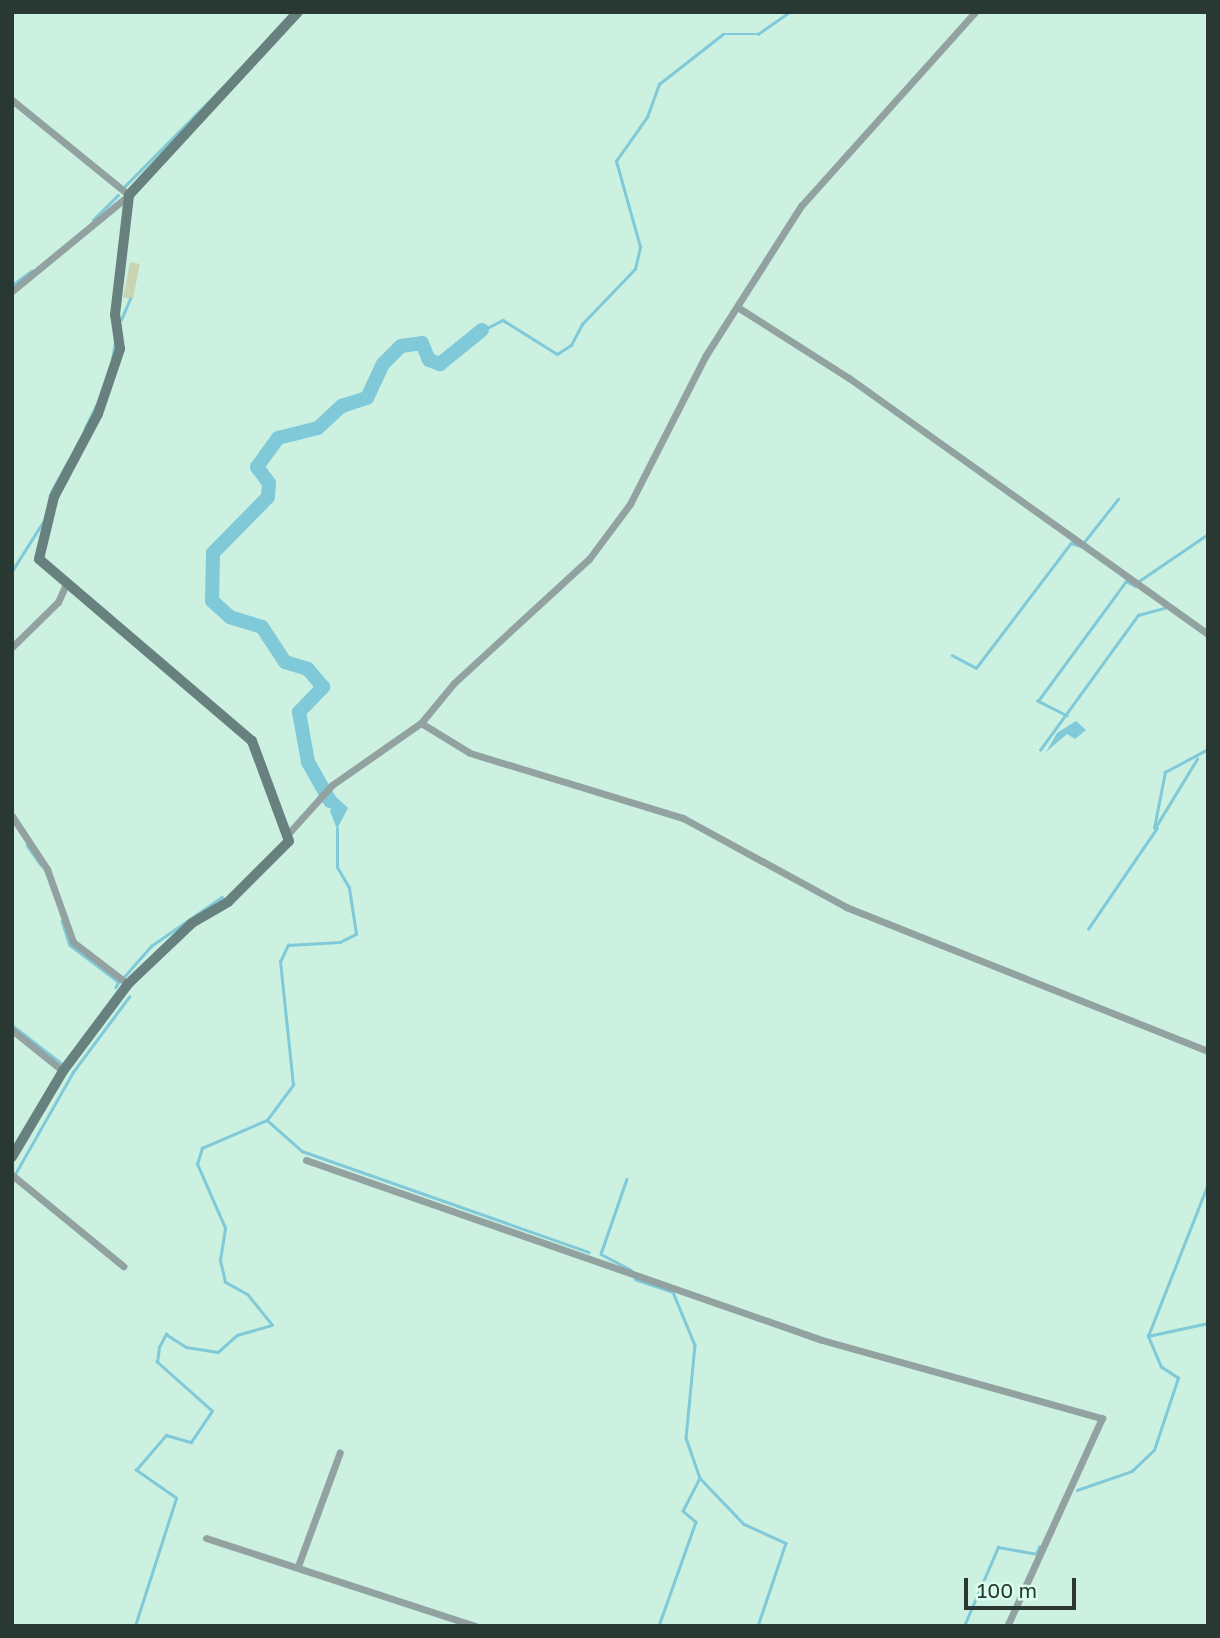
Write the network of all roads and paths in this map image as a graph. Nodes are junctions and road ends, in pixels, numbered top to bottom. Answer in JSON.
{"nodes":[{"id":1,"x":298,"y":12,"type":"edge"},
{"id":2,"x":975,"y":12,"type":"edge"},
{"id":3,"x":12,"y":100,"type":"edge"},
{"id":4,"x":129,"y":195,"type":"junction"},
{"id":5,"x":12,"y":292,"type":"edge"},
{"id":6,"x":739,"y":308,"type":"junction"},
{"id":7,"x":65,"y":586,"type":"junction"},
{"id":8,"x":1208,"y":634,"type":"edge"},
{"id":9,"x":12,"y":648,"type":"edge"},
{"id":10,"x":421,"y":723,"type":"junction"},
{"id":11,"x":12,"y":816,"type":"edge"},
{"id":12,"x":287,"y":835,"type":"junction"},
{"id":13,"x":128,"y":984,"type":"junction"},
{"id":14,"x":12,"y":1030,"type":"edge"},
{"id":15,"x":1208,"y":1051,"type":"edge"},
{"id":16,"x":63,"y":1071,"type":"junction"},
{"id":17,"x":12,"y":1157,"type":"edge"},
{"id":18,"x":306,"y":1160,"type":"dead end"},
{"id":19,"x":12,"y":1175,"type":"edge"},
{"id":20,"x":123,"y":1266,"type":"dead end"},
{"id":21,"x":340,"y":1452,"type":"dead end"},
{"id":22,"x":206,"y":1538,"type":"dead end"},
{"id":23,"x":298,"y":1566,"type":"junction"},
{"id":24,"x":476,"y":1626,"type":"edge"},
{"id":25,"x":1007,"y":1626,"type":"edge"}],
"edges":[{"from":1,"to":4,"type":"main road"},
{"from":2,"to":6,"type":"street"},
{"from":3,"to":4,"type":"street"},
{"from":4,"to":5,"type":"street"},
{"from":4,"to":7,"type":"main road"},
{"from":6,"to":8,"type":"street"},
{"from":6,"to":10,"type":"street"},
{"from":7,"to":9,"type":"street"},
{"from":7,"to":12,"type":"main road"},
{"from":10,"to":12,"type":"street"},
{"from":10,"to":15,"type":"street"},
{"from":11,"to":13,"type":"street"},
{"from":12,"to":13,"type":"main road"},
{"from":13,"to":16,"type":"main road"},
{"from":14,"to":16,"type":"street"},
{"from":16,"to":17,"type":"main road"},
{"from":18,"to":25,"type":"street"},
{"from":19,"to":20,"type":"street"},
{"from":21,"to":23,"type":"street"},
{"from":22,"to":23,"type":"street"},
{"from":23,"to":24,"type":"street"}]}
